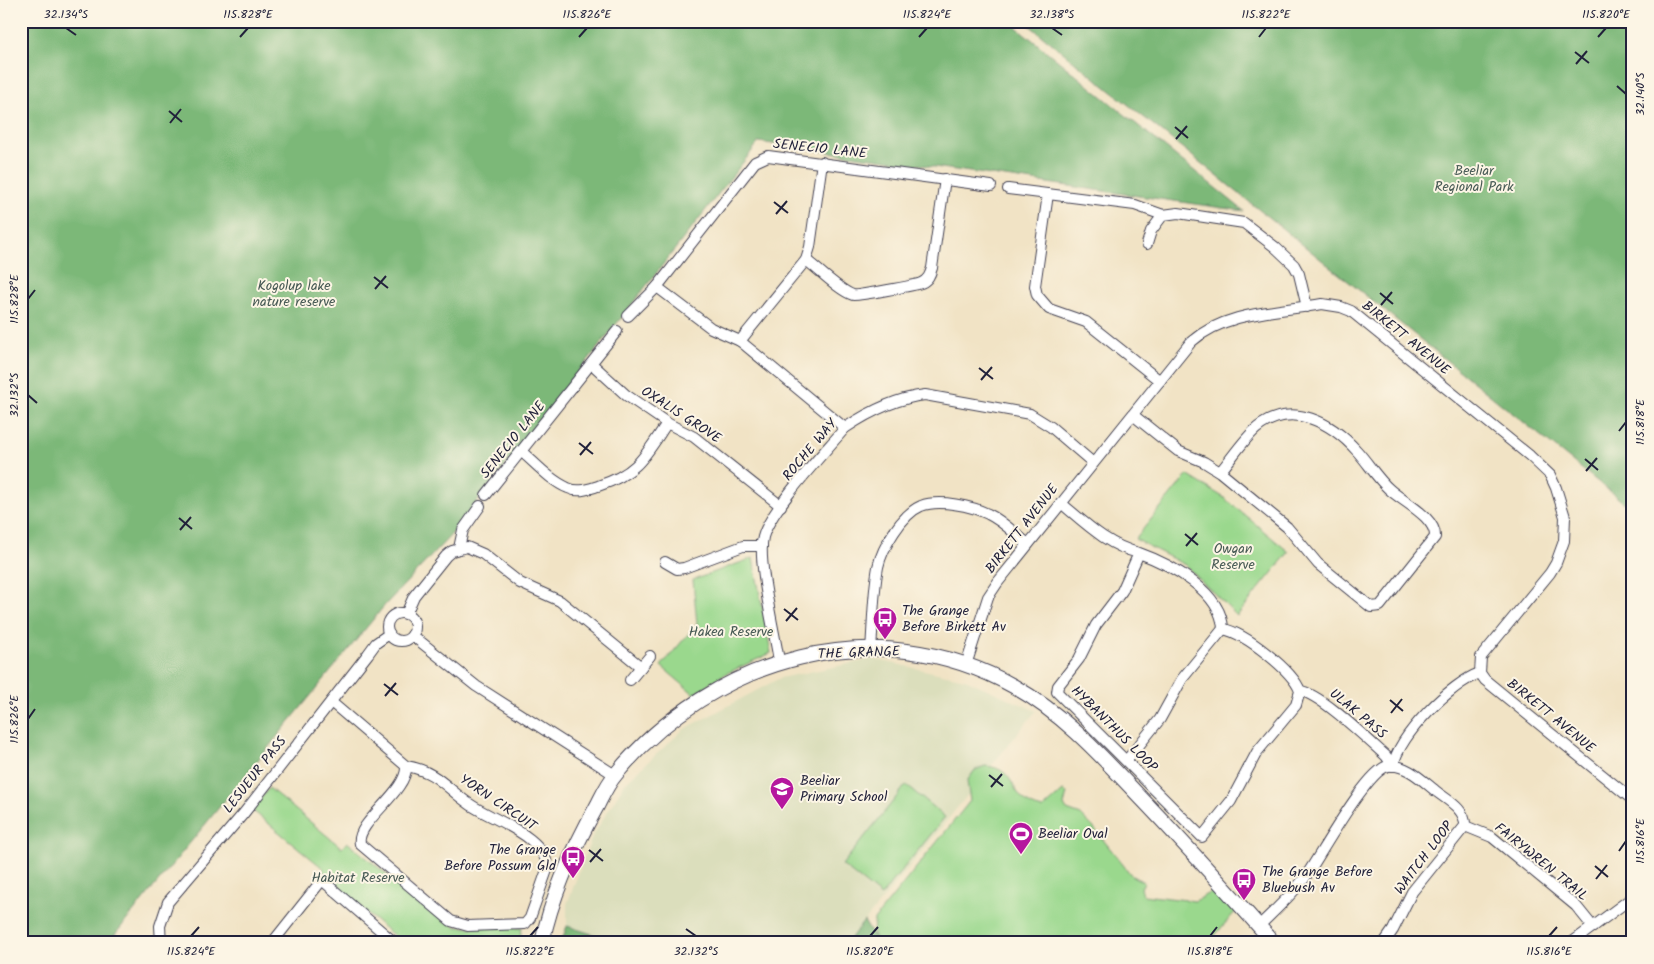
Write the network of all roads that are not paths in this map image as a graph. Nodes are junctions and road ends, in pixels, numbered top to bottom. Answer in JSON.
{"nodes":[{"id":1,"x":822,"y":162,"type":"junction"},
{"id":2,"x":945,"y":179,"type":"junction"},
{"id":3,"x":991,"y":186,"type":"dead end"},
{"id":4,"x":1008,"y":189,"type":"dead end"},
{"id":5,"x":1048,"y":194,"type":"junction"},
{"id":6,"x":1163,"y":215,"type":"junction"},
{"id":7,"x":1147,"y":244,"type":"dead end"},
{"id":8,"x":806,"y":260,"type":"junction"},
{"id":9,"x":657,"y":286,"type":"junction"},
{"id":10,"x":1306,"y":307,"type":"junction"},
{"id":11,"x":628,"y":316,"type":"dead end"},
{"id":12,"x":616,"y":331,"type":"dead end"},
{"id":13,"x":740,"y":341,"type":"junction"},
{"id":14,"x":592,"y":364,"type":"junction"},
{"id":15,"x":1160,"y":381,"type":"junction"},
{"id":16,"x":1133,"y":415,"type":"junction"},
{"id":17,"x":667,"y":423,"type":"junction"},
{"id":18,"x":845,"y":428,"type":"junction"},
{"id":19,"x":522,"y":452,"type":"junction"},
{"id":20,"x":1092,"y":462,"type":"junction"},
{"id":21,"x":1220,"y":472,"type":"junction"},
{"id":22,"x":486,"y":495,"type":"dead end"},
{"id":23,"x":1061,"y":503,"type":"junction"},
{"id":24,"x":480,"y":506,"type":"dead end"},
{"id":25,"x":781,"y":506,"type":"junction"},
{"id":26,"x":1028,"y":544,"type":"junction"},
{"id":27,"x":762,"y":546,"type":"junction"},
{"id":28,"x":459,"y":548,"type":"junction"},
{"id":29,"x":1139,"y":553,"type":"junction"},
{"id":30,"x":665,"y":562,"type":"dead end"},
{"id":31,"x":406,"y":614,"type":"junction"},
{"id":32,"x":1223,"y":629,"type":"junction"},
{"id":33,"x":389,"y":634,"type":"junction"},
{"id":34,"x":412,"y":635,"type":"junction"},
{"id":35,"x":871,"y":650,"type":"junction"},
{"id":36,"x":650,"y":656,"type":"dead end"},
{"id":37,"x":779,"y":661,"type":"junction"},
{"id":38,"x":966,"y":665,"type":"junction"},
{"id":39,"x":641,"y":667,"type":"junction"},
{"id":40,"x":1480,"y":673,"type":"junction"},
{"id":41,"x":630,"y":680,"type":"dead end"},
{"id":42,"x":1300,"y":691,"type":"junction"},
{"id":43,"x":331,"y":702,"type":"junction"},
{"id":44,"x":1127,"y":760,"type":"junction"},
{"id":45,"x":406,"y":766,"type":"junction"},
{"id":46,"x":1393,"y":766,"type":"junction"},
{"id":47,"x":615,"y":775,"type":"junction"},
{"id":48,"x":1633,"y":800,"type":"edge"},
{"id":49,"x":1465,"y":826,"type":"junction"},
{"id":50,"x":1202,"y":837,"type":"junction"},
{"id":51,"x":1209,"y":845,"type":"dead end"},
{"id":52,"x":1633,"y":897,"type":"edge"},
{"id":53,"x":1259,"y":926,"type":"junction"},
{"id":54,"x":1594,"y":927,"type":"junction"},
{"id":55,"x":161,"y":943,"type":"edge"},
{"id":56,"x":272,"y":943,"type":"edge"},
{"id":57,"x":395,"y":943,"type":"edge"},
{"id":58,"x":542,"y":943,"type":"edge"},
{"id":59,"x":1274,"y":943,"type":"edge"},
{"id":60,"x":1384,"y":943,"type":"edge"},
{"id":61,"x":1572,"y":943,"type":"edge"}],
"edges":[{"from":1,"to":2,"type":"street","name":"SENECIO LANE"},
{"from":1,"to":8,"type":"street"},
{"from":1,"to":9,"type":"street","name":"SENECIO LANE"},
{"from":2,"to":3,"type":"street","name":"SENECIO LANE"},
{"from":2,"to":8,"type":"street"},
{"from":4,"to":5,"type":"street"},
{"from":5,"to":6,"type":"street"},
{"from":5,"to":15,"type":"street"},
{"from":6,"to":7,"type":"street"},
{"from":6,"to":10,"type":"street"},
{"from":8,"to":13,"type":"street"},
{"from":9,"to":11,"type":"street","name":"SENECIO LANE"},
{"from":9,"to":13,"type":"street"},
{"from":10,"to":15,"type":"street","name":"BIRKETT AVENUE"},
{"from":10,"to":40,"type":"street","name":"BIRKETT AVENUE"},
{"from":12,"to":14,"type":"street","name":"SENECIO LANE"},
{"from":13,"to":18,"type":"street"},
{"from":14,"to":17,"type":"street","name":"OXALIS GROVE"},
{"from":14,"to":19,"type":"street","name":"SENECIO LANE"},
{"from":15,"to":16,"type":"street","name":"BIRKETT AVENUE"},
{"from":16,"to":20,"type":"street","name":"BIRKETT AVENUE"},
{"from":16,"to":21,"type":"street"},
{"from":17,"to":19,"type":"street"},
{"from":17,"to":25,"type":"street","name":"OXALIS GROVE"},
{"from":18,"to":20,"type":"street","name":"ROCHE WAY"},
{"from":18,"to":25,"type":"street","name":"ROCHE WAY"},
{"from":19,"to":22,"type":"street","name":"SENECIO LANE"},
{"from":20,"to":23,"type":"street","name":"BIRKETT AVENUE"},
{"from":21,"to":21,"type":"street"},
{"from":23,"to":26,"type":"street","name":"BIRKETT AVENUE"},
{"from":23,"to":29,"type":"street"},
{"from":24,"to":28,"type":"street"},
{"from":25,"to":27,"type":"street","name":"ROCHE WAY"},
{"from":26,"to":35,"type":"street"},
{"from":26,"to":38,"type":"street","name":"BIRKETT AVENUE"},
{"from":27,"to":30,"type":"street"},
{"from":27,"to":37,"type":"street","name":"ROCHE WAY"},
{"from":28,"to":31,"type":"street"},
{"from":28,"to":39,"type":"street"},
{"from":29,"to":32,"type":"street"},
{"from":29,"to":44,"type":"street","name":"HYBANTHUS LOOP"},
{"from":31,"to":33,"type":"street","name":"LESUEUR PASS"},
{"from":31,"to":34,"type":"street"},
{"from":32,"to":42,"type":"street"},
{"from":32,"to":44,"type":"street"},
{"from":33,"to":34,"type":"street"},
{"from":33,"to":43,"type":"street","name":"LESUEUR PASS"},
{"from":34,"to":47,"type":"street"},
{"from":35,"to":37,"type":"street","name":"THE GRANGE"},
{"from":35,"to":38,"type":"street","name":"THE GRANGE"},
{"from":36,"to":39,"type":"street"},
{"from":37,"to":47,"type":"street","name":"THE GRANGE"},
{"from":38,"to":53,"type":"street","name":"THE GRANGE"},
{"from":39,"to":41,"type":"street"},
{"from":40,"to":46,"type":"street"},
{"from":40,"to":48,"type":"street","name":"BIRKETT AVENUE"},
{"from":42,"to":46,"type":"street","name":"ULAK PASS"},
{"from":42,"to":50,"type":"street"},
{"from":43,"to":45,"type":"street","name":"YORN CIRCUIT"},
{"from":43,"to":55,"type":"street","name":"LESUEUR PASS"},
{"from":44,"to":50,"type":"street","name":"HYBANTHUS LOOP"},
{"from":45,"to":45,"type":"street","name":"YORN CIRCUIT"},
{"from":46,"to":49,"type":"street","name":"WAITCH LOOP"},
{"from":46,"to":53,"type":"street"},
{"from":47,"to":58,"type":"street","name":"THE GRANGE"},
{"from":49,"to":54,"type":"street","name":"FAIRYWREN TRAIL"},
{"from":49,"to":60,"type":"street","name":"WAITCH LOOP"},
{"from":50,"to":51,"type":"street","name":"HYBANTHUS LOOP"},
{"from":52,"to":54,"type":"street"},
{"from":53,"to":59,"type":"street","name":"THE GRANGE"},
{"from":54,"to":61,"type":"street"},
{"from":56,"to":57,"type":"street"}]}
